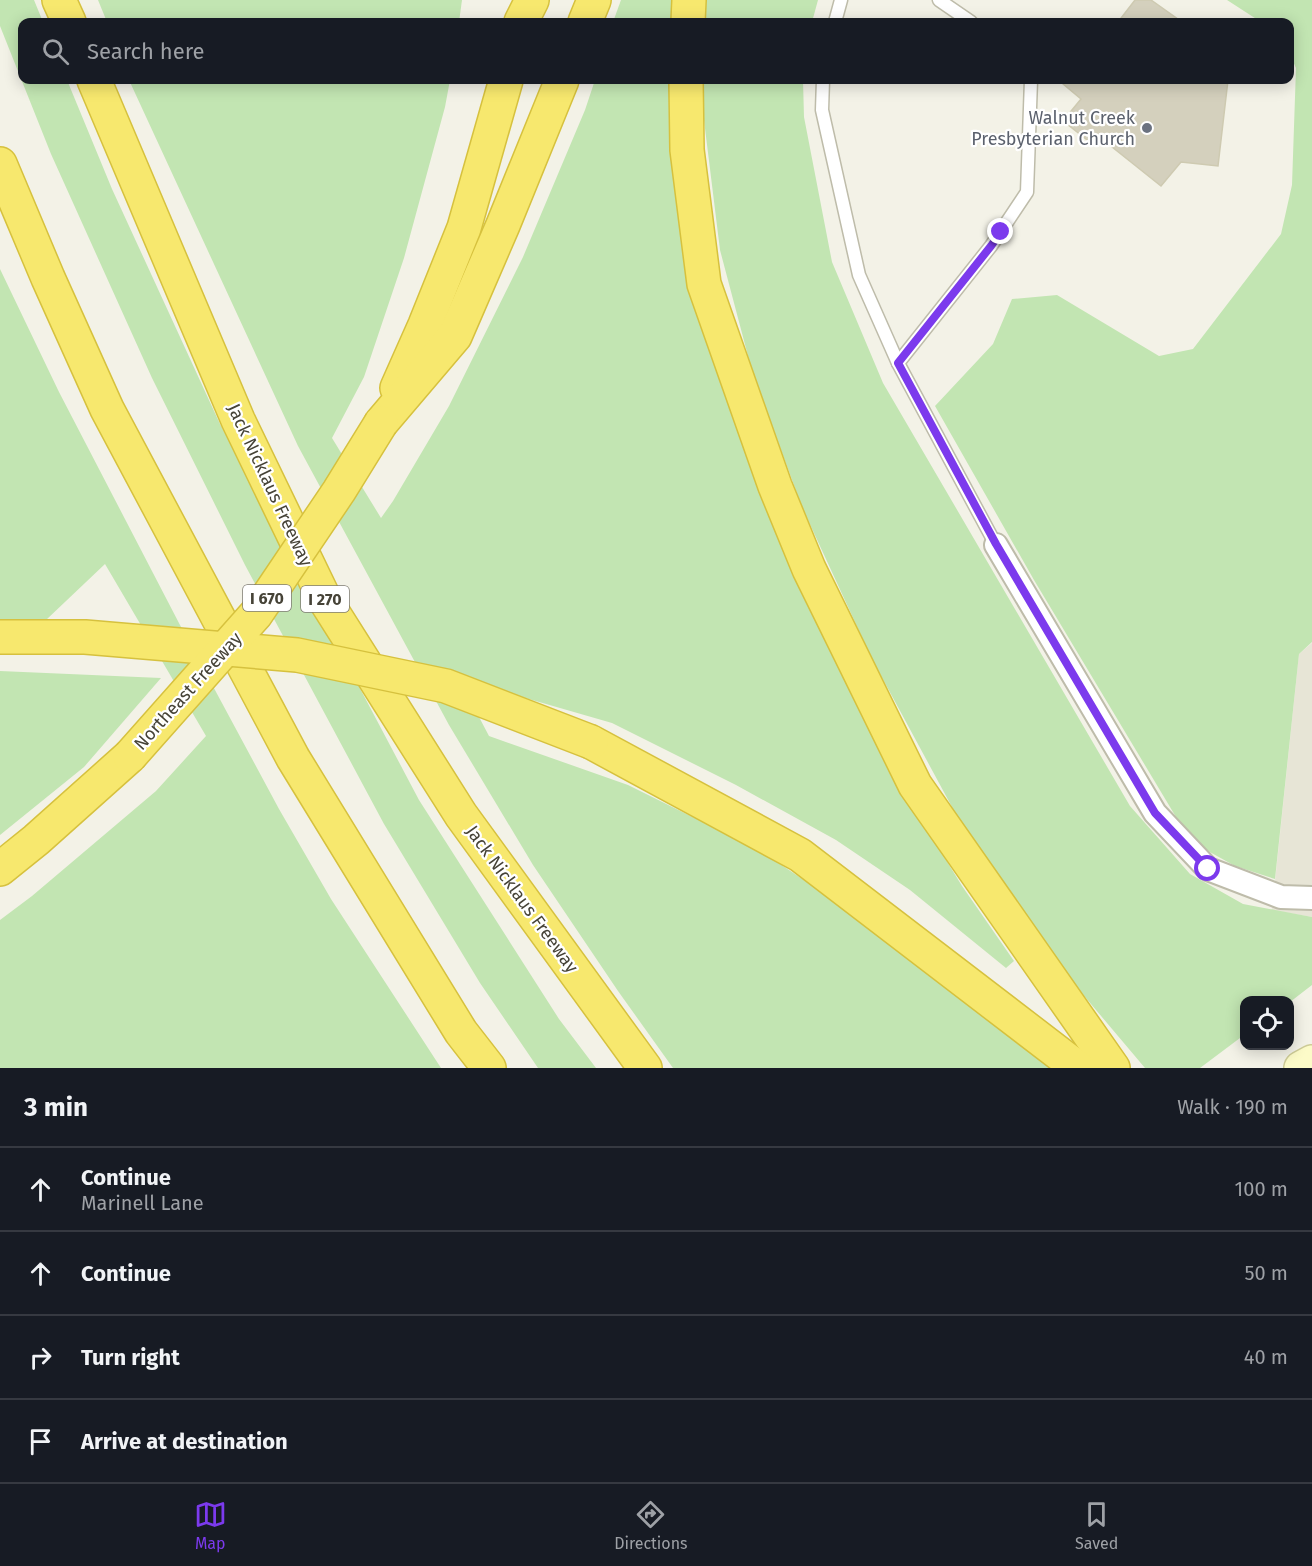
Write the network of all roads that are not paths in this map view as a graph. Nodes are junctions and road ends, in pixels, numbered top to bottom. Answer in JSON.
{"nodes":[{"id":1,"x":59,"y":0,"type":"edge"},
{"id":2,"x":594,"y":0,"type":"edge"},
{"id":3,"x":689,"y":0,"type":"edge"},
{"id":4,"x":841,"y":0,"type":"edge"},
{"id":5,"x":939,"y":0,"type":"edge"},
{"id":6,"x":67,"y":18,"type":"edge"},
{"id":7,"x":587,"y":18,"type":"edge"},
{"id":8,"x":688,"y":18,"type":"edge"},
{"id":9,"x":836,"y":18,"type":"edge"},
{"id":10,"x":965,"y":18,"type":"edge"},
{"id":11,"x":96,"y":84,"type":"edge"},
{"id":12,"x":505,"y":84,"type":"edge"},
{"id":13,"x":560,"y":84,"type":"edge"},
{"id":14,"x":686,"y":84,"type":"edge"},
{"id":15,"x":823,"y":84,"type":"edge"},
{"id":16,"x":1031,"y":84,"type":"edge"},
{"id":17,"x":0,"y":164,"type":"edge"},
{"id":18,"x":898,"y":363,"type":"junction"},
{"id":19,"x":381,"y":423,"type":"junction"},
{"id":20,"x":996,"y":544,"type":"joint"},
{"id":21,"x":0,"y":637,"type":"edge"},
{"id":22,"x":0,"y":869,"type":"edge"},
{"id":23,"x":1312,"y":898,"type":"edge"},
{"id":24,"x":1312,"y":1062,"type":"edge"},
{"id":25,"x":1099,"y":1066,"type":"edge"},
{"id":26,"x":489,"y":1068,"type":"edge"},
{"id":27,"x":645,"y":1068,"type":"edge"},
{"id":28,"x":1301,"y":1068,"type":"edge"}],
"edges":[{"from":1,"to":6,"type":"highway"},
{"from":2,"to":7,"type":"highway"},
{"from":3,"to":8,"type":"highway"},
{"from":4,"to":9,"type":"lane"},
{"from":5,"to":10,"type":"lane"},
{"from":11,"to":27,"type":"highway","name":"Jack Nicklaus Freeway","number":"I 270"},
{"from":12,"to":19,"type":"highway"},
{"from":13,"to":19,"type":"highway"},
{"from":14,"to":25,"type":"highway"},
{"from":15,"to":18,"type":"lane"},
{"from":16,"to":18,"type":"lane"},
{"from":17,"to":26,"type":"highway"},
{"from":18,"to":20,"type":"lane"},
{"from":19,"to":22,"type":"highway","name":"Northeast Freeway","number":"I 670","bridge":true},
{"from":20,"to":23,"type":"street"},
{"from":21,"to":25,"type":"highway","bridge":true},
{"from":24,"to":28,"type":"main road"}]}
